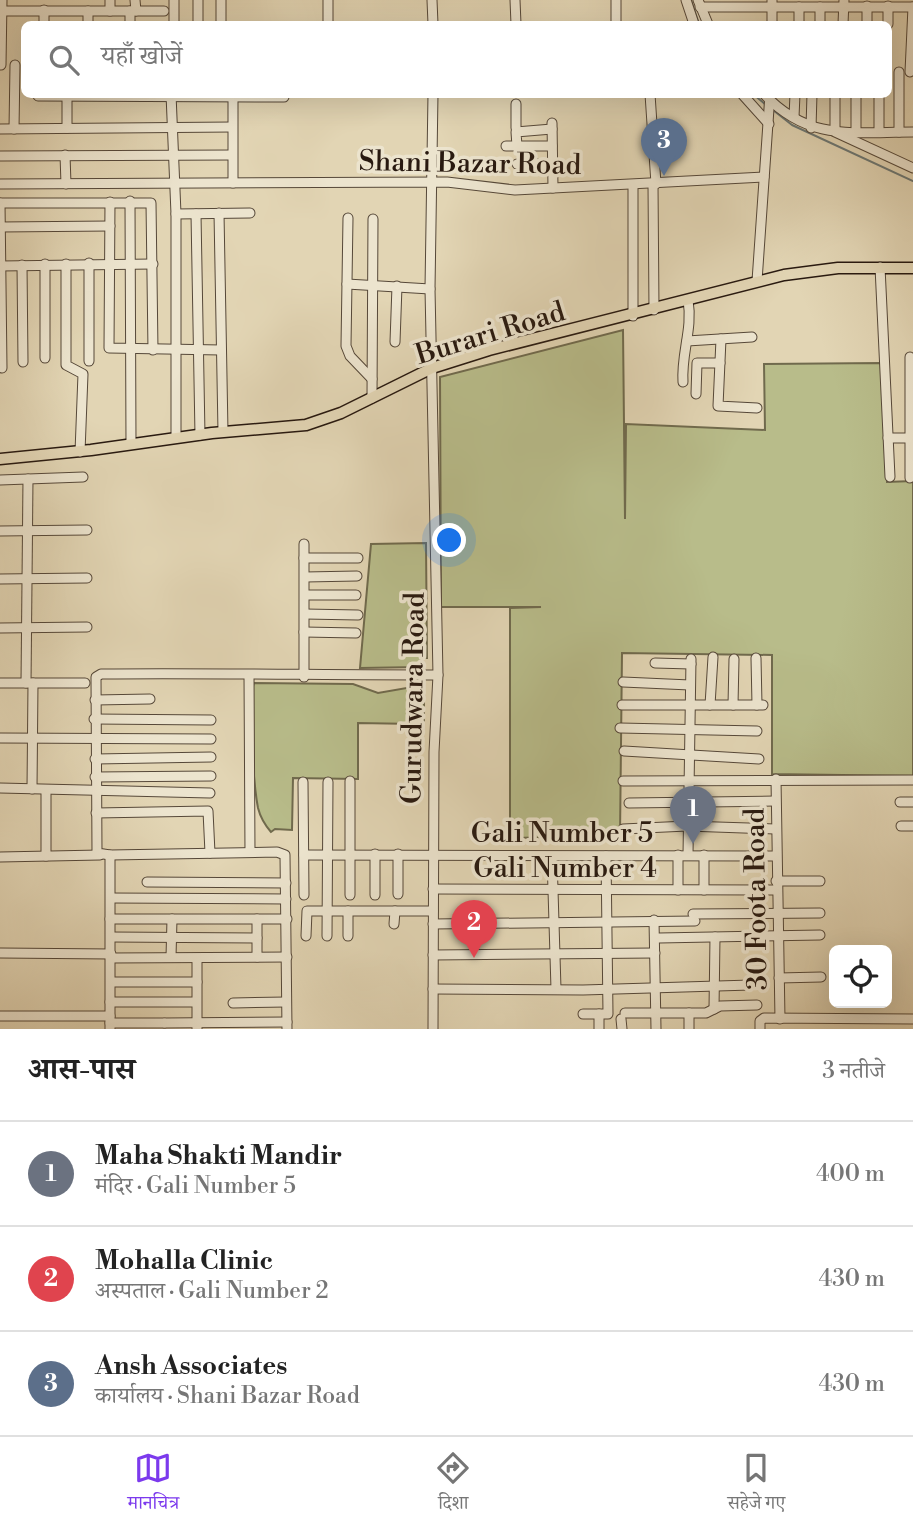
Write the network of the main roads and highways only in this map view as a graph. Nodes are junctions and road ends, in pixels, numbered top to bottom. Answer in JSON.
{"nodes":[{"id":1,"x":913,"y":268,"type":"edge"},
{"id":2,"x":0,"y":459,"type":"edge"}],
"edges":[{"from":1,"to":2,"type":"main road","name":"Burari Road"}]}
